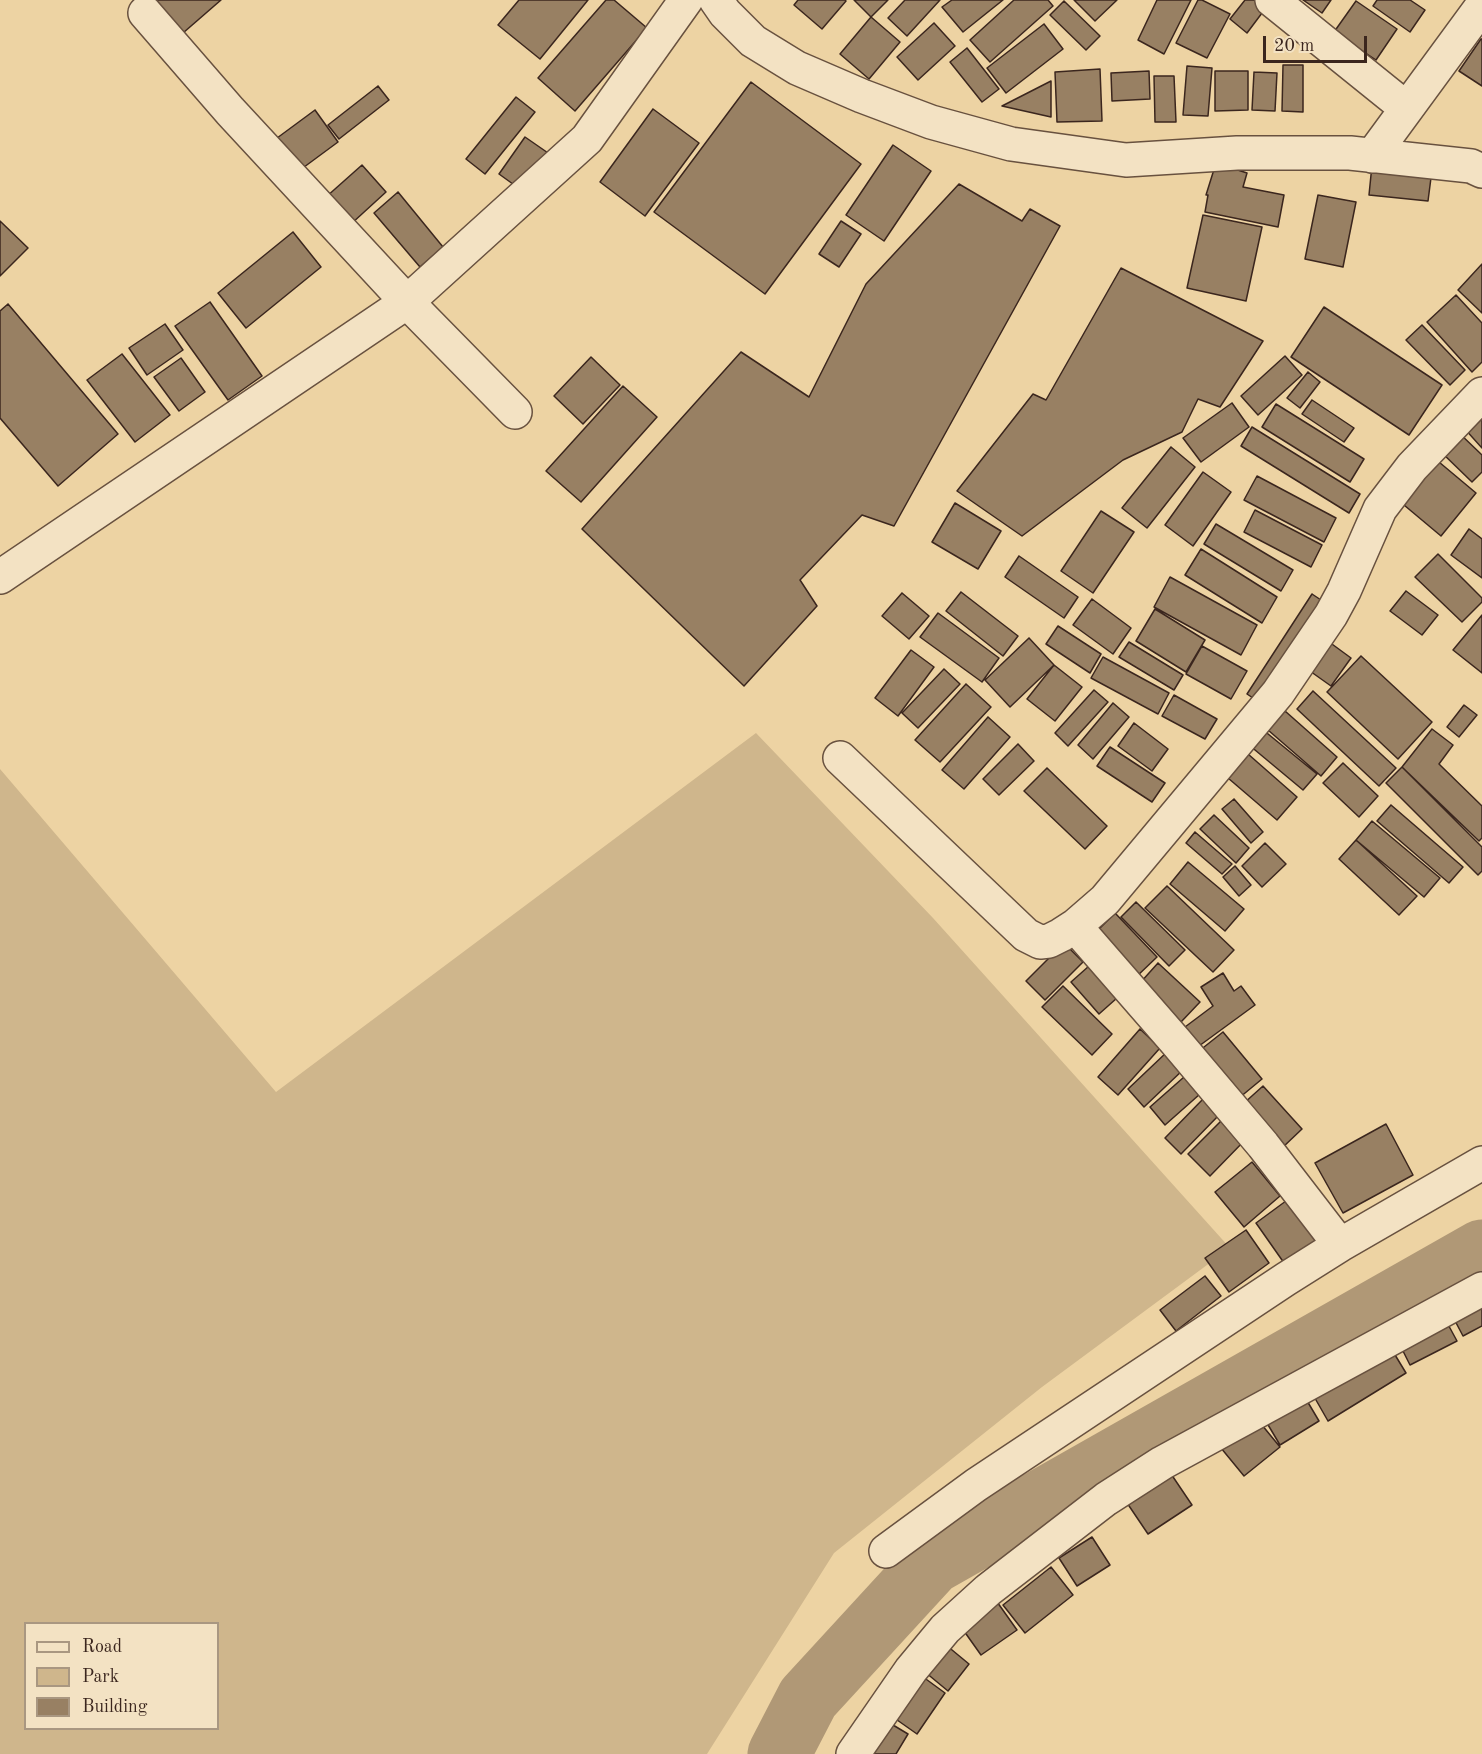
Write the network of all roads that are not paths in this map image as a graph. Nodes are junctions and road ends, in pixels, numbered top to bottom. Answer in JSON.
{"nodes":[{"id":1,"x":686,"y":0,"type":"edge"},
{"id":2,"x":716,"y":0,"type":"edge"},
{"id":3,"x":1272,"y":0,"type":"edge"},
{"id":4,"x":1482,"y":6,"type":"edge"},
{"id":5,"x":145,"y":13,"type":"dead end"},
{"id":6,"x":1406,"y":108,"type":"junction"},
{"id":7,"x":1372,"y":156,"type":"junction"},
{"id":8,"x":1482,"y":171,"type":"edge"},
{"id":9,"x":407,"y":302,"type":"junction"},
{"id":10,"x":1482,"y":394,"type":"edge"},
{"id":11,"x":515,"y":412,"type":"dead end"},
{"id":12,"x":0,"y":577,"type":"edge"},
{"id":13,"x":840,"y":758,"type":"dead end"},
{"id":14,"x":1075,"y":926,"type":"junction"},
{"id":15,"x":1482,"y":1163,"type":"edge"},
{"id":16,"x":1340,"y":1245,"type":"junction"},
{"id":17,"x":1482,"y":1289,"type":"edge"},
{"id":18,"x":886,"y":1551,"type":"dead end"},
{"id":19,"x":853,"y":1754,"type":"edge"}],
"edges":[{"from":1,"to":9,"type":"street"},
{"from":2,"to":7,"type":"street"},
{"from":3,"to":6,"type":"street"},
{"from":4,"to":6,"type":"street"},
{"from":5,"to":9,"type":"street"},
{"from":6,"to":7,"type":"street"},
{"from":7,"to":8,"type":"street"},
{"from":9,"to":11,"type":"street"},
{"from":9,"to":12,"type":"street"},
{"from":10,"to":14,"type":"street"},
{"from":13,"to":14,"type":"street"},
{"from":14,"to":16,"type":"street"},
{"from":15,"to":16,"type":"street"},
{"from":16,"to":18,"type":"street"},
{"from":17,"to":19,"type":"street"}]}
